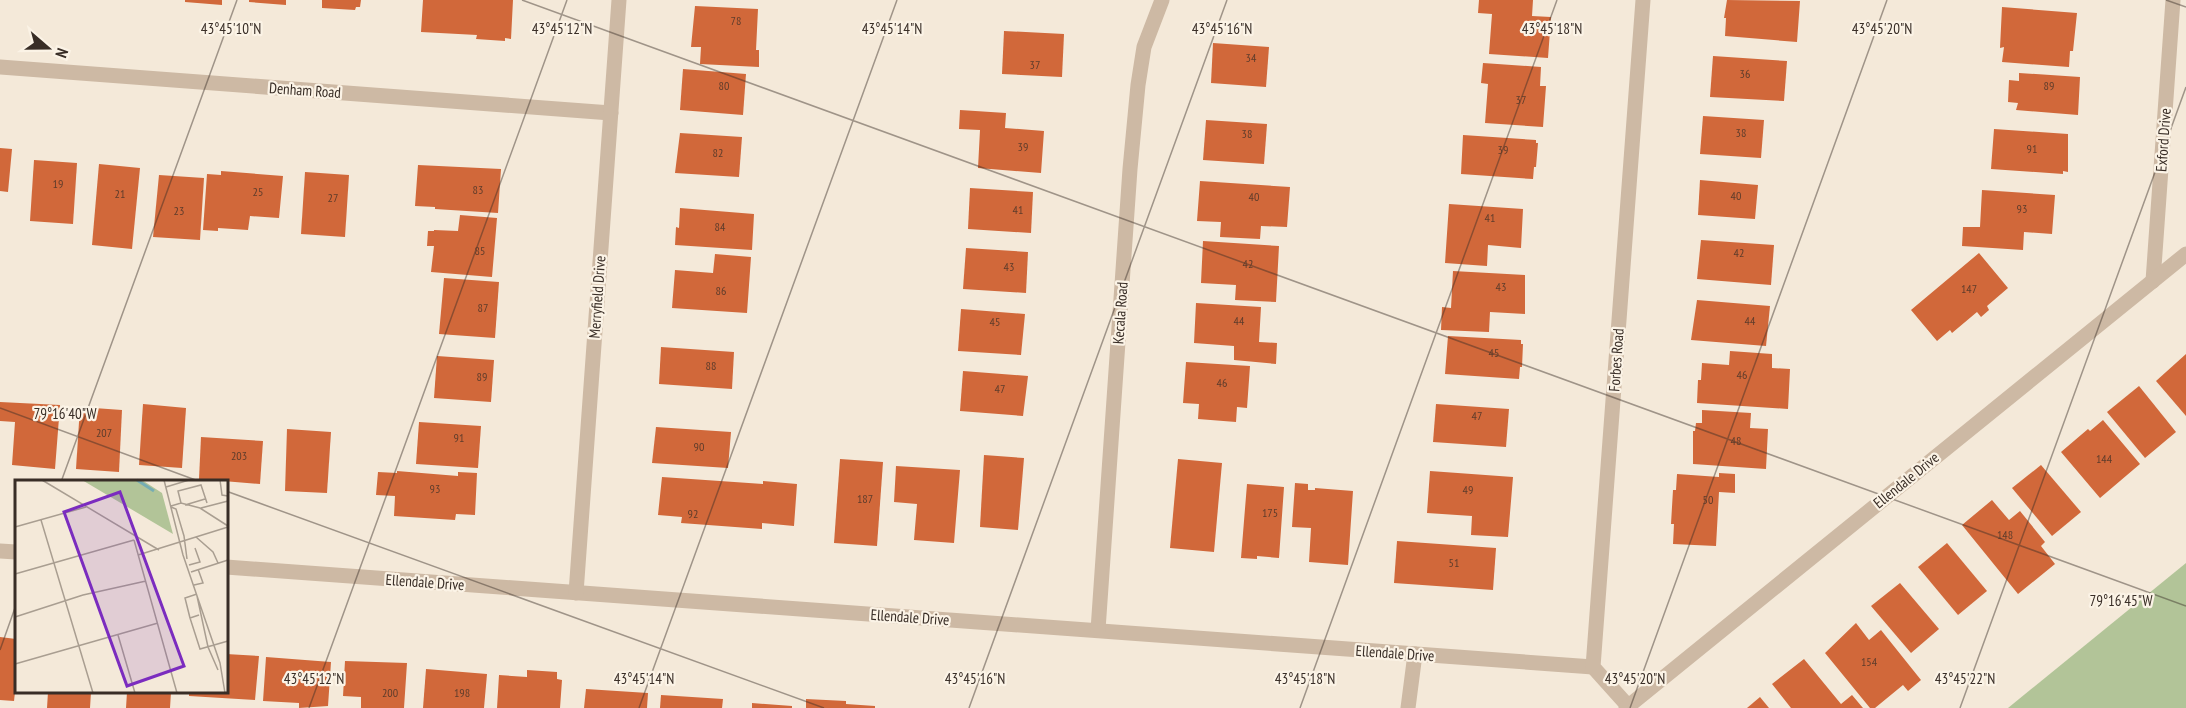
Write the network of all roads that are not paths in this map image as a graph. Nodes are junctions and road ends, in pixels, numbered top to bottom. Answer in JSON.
{"nodes":[{"id":1,"x":619,"y":0,"type":"edge"},
{"id":2,"x":1162,"y":0,"type":"edge"},
{"id":3,"x":1643,"y":0,"type":"edge"},
{"id":4,"x":2173,"y":0,"type":"edge"},
{"id":5,"x":0,"y":67,"type":"edge"},
{"id":6,"x":611,"y":112,"type":"junction"},
{"id":7,"x":2186,"y":254,"type":"edge"},
{"id":8,"x":2153,"y":281,"type":"junction"},
{"id":9,"x":0,"y":551,"type":"edge"},
{"id":10,"x":15,"y":552,"type":"edge"},
{"id":11,"x":228,"y":567,"type":"edge"},
{"id":12,"x":576,"y":593,"type":"junction"},
{"id":13,"x":1098,"y":630,"type":"junction"},
{"id":14,"x":1416,"y":654,"type":"junction"},
{"id":15,"x":1593,"y":668,"type":"junction"},
{"id":16,"x":1627,"y":707,"type":"edge"},
{"id":17,"x":1408,"y":708,"type":"edge"}],
"edges":[{"from":1,"to":6,"type":"street","name":"Merryfield Drive"},
{"from":2,"to":13,"type":"street","name":"Kecala Road"},
{"from":3,"to":15,"type":"street","name":"Forbes Road"},
{"from":4,"to":8,"type":"street","name":"Exford Drive"},
{"from":5,"to":6,"type":"street","name":"Denham Road"},
{"from":6,"to":12,"type":"street","name":"Merryfield Drive"},
{"from":7,"to":8,"type":"street","name":"Ellendale Drive"},
{"from":8,"to":16,"type":"street","name":"Ellendale Drive"},
{"from":9,"to":10,"type":"street"},
{"from":11,"to":12,"type":"street","name":"Ellendale Drive"},
{"from":12,"to":13,"type":"street","name":"Ellendale Drive"},
{"from":13,"to":14,"type":"street","name":"Ellendale Drive"},
{"from":14,"to":15,"type":"street","name":"Ellendale Drive"},
{"from":14,"to":17,"type":"street"},
{"from":15,"to":16,"type":"street"}]}
